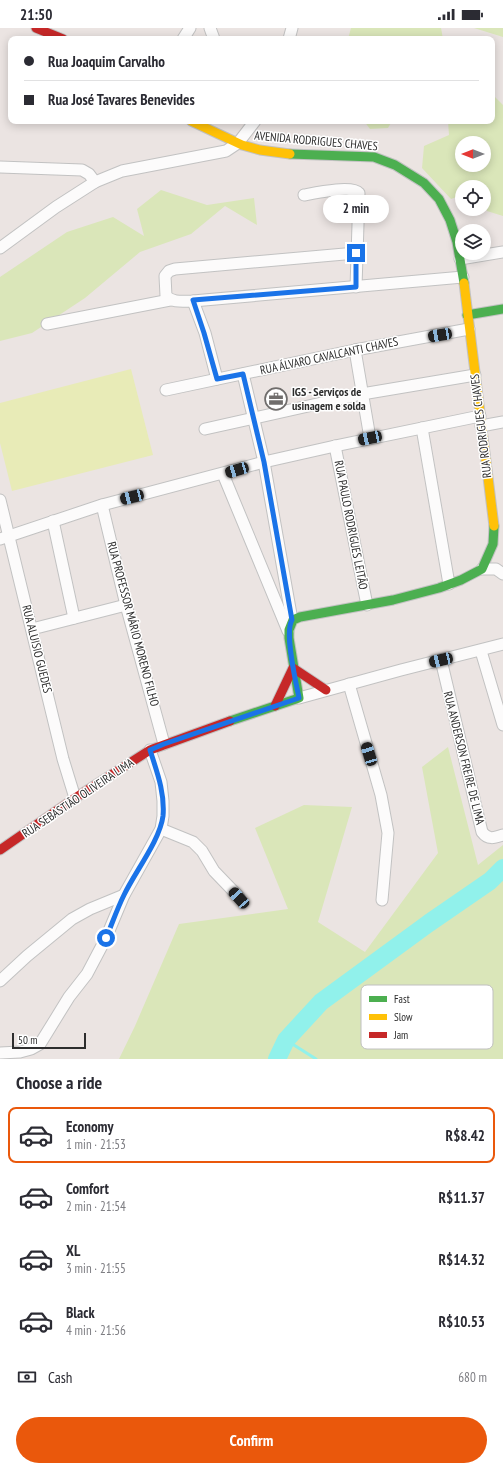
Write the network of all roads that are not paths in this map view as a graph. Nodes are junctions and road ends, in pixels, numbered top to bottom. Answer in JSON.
{"nodes":[{"id":1,"x":36,"y":28,"type":"edge"},
{"id":2,"x":56,"y":36,"type":"edge"},
{"id":3,"x":197,"y":124,"type":"edge"},
{"id":4,"x":253,"y":124,"type":"edge"},
{"id":5,"x":238,"y":143,"type":"junction"},
{"id":6,"x":0,"y":167,"type":"edge"},
{"id":7,"x":95,"y":182,"type":"junction"},
{"id":8,"x":304,"y":195,"type":"dead end"},
{"id":9,"x":455,"y":235,"type":"edge"},
{"id":10,"x":0,"y":248,"type":"edge"},
{"id":11,"x":503,"y":252,"type":"edge"},
{"id":12,"x":356,"y":253,"type":"junction"},
{"id":13,"x":491,"y":254,"type":"edge"},
{"id":14,"x":460,"y":260,"type":"edge"},
{"id":15,"x":463,"y":277,"type":"junction"},
{"id":16,"x":356,"y":287,"type":"junction"},
{"id":17,"x":170,"y":300,"type":"junction"},
{"id":18,"x":193,"y":300,"type":"junction"},
{"id":19,"x":503,"y":309,"type":"edge"},
{"id":20,"x":467,"y":315,"type":"junction"},
{"id":21,"x":47,"y":324,"type":"dead end"},
{"id":22,"x":469,"y":329,"type":"junction"},
{"id":23,"x":355,"y":350,"type":"junction"},
{"id":24,"x":243,"y":374,"type":"junction"},
{"id":25,"x":475,"y":376,"type":"junction"},
{"id":26,"x":217,"y":379,"type":"junction"},
{"id":27,"x":166,"y":390,"type":"dead end"},
{"id":28,"x":362,"y":394,"type":"junction"},
{"id":29,"x":253,"y":418,"type":"junction"},
{"id":30,"x":480,"y":421,"type":"junction"},
{"id":31,"x":503,"y":422,"type":"edge"},
{"id":32,"x":422,"y":428,"type":"junction"},
{"id":33,"x":204,"y":429,"type":"dead end"},
{"id":34,"x":370,"y":438,"type":"junction"},
{"id":35,"x":335,"y":446,"type":"junction"},
{"id":36,"x":264,"y":462,"type":"junction"},
{"id":37,"x":223,"y":474,"type":"junction"},
{"id":38,"x":0,"y":500,"type":"edge"},
{"id":39,"x":102,"y":505,"type":"junction"},
{"id":40,"x":53,"y":521,"type":"junction"},
{"id":41,"x":4,"y":538,"type":"edge"},
{"id":42,"x":482,"y":569,"type":"junction"},
{"id":43,"x":503,"y":574,"type":"edge"},
{"id":44,"x":450,"y":584,"type":"junction"},
{"id":45,"x":126,"y":605,"type":"junction"},
{"id":46,"x":367,"y":605,"type":"junction"},
{"id":47,"x":74,"y":618,"type":"junction"},
{"id":48,"x":292,"y":620,"type":"junction"},
{"id":49,"x":32,"y":629,"type":"junction"},
{"id":50,"x":288,"y":631,"type":"junction"},
{"id":51,"x":503,"y":644,"type":"edge"},
{"id":52,"x":480,"y":651,"type":"junction"},
{"id":53,"x":441,"y":660,"type":"junction"},
{"id":54,"x":293,"y":668,"type":"junction"},
{"id":55,"x":349,"y":684,"type":"junction"},
{"id":56,"x":326,"y":690,"type":"junction"},
{"id":57,"x":299,"y":698,"type":"junction"},
{"id":58,"x":275,"y":706,"type":"junction"},
{"id":59,"x":503,"y":725,"type":"edge"},
{"id":60,"x":164,"y":744,"type":"junction"},
{"id":61,"x":150,"y":750,"type":"junction"},
{"id":62,"x":74,"y":798,"type":"junction"},
{"id":63,"x":161,"y":829,"type":"junction"},
{"id":64,"x":503,"y":835,"type":"edge"},
{"id":65,"x":1,"y":846,"type":"edge"},
{"id":66,"x":124,"y":895,"type":"junction"},
{"id":67,"x":239,"y":898,"type":"dead end"},
{"id":68,"x":382,"y":900,"type":"dead end"},
{"id":69,"x":0,"y":981,"type":"edge"},
{"id":70,"x":0,"y":1053,"type":"edge"}],
"edges":[{"from":1,"to":2,"type":"street"},
{"from":3,"to":5,"type":"street","name":"AVENIDA RODRIGUES CHAVES"},
{"from":4,"to":5,"type":"street"},
{"from":5,"to":7,"type":"street"},
{"from":5,"to":9,"type":"street","name":"AVENIDA RODRIGUES CHAVES"},
{"from":6,"to":7,"type":"street"},
{"from":7,"to":10,"type":"street"},
{"from":8,"to":12,"type":"street"},
{"from":11,"to":13,"type":"street"},
{"from":12,"to":16,"type":"street"},
{"from":12,"to":17,"type":"street"},
{"from":14,"to":15,"type":"street","name":"RUA RODRIGUES CHAVES"},
{"from":15,"to":16,"type":"street"},
{"from":15,"to":20,"type":"street","name":"RUA RODRIGUES CHAVES"},
{"from":16,"to":18,"type":"street"},
{"from":17,"to":18,"type":"street"},
{"from":17,"to":21,"type":"street"},
{"from":18,"to":26,"type":"street"},
{"from":19,"to":20,"type":"street"},
{"from":20,"to":22,"type":"street","name":"RUA RODRIGUES CHAVES"},
{"from":22,"to":23,"type":"street","name":"RUA ÁLVARO CAVALCANTI CHAVES"},
{"from":22,"to":25,"type":"street","name":"RUA RODRIGUES CHAVES"},
{"from":23,"to":24,"type":"street","name":"RUA ÁLVARO CAVALCANTI CHAVES"},
{"from":23,"to":28,"type":"street"},
{"from":24,"to":26,"type":"street","name":"RUA ÁLVARO CAVALCANTI CHAVES"},
{"from":24,"to":29,"type":"street"},
{"from":25,"to":28,"type":"street"},
{"from":25,"to":30,"type":"street","name":"RUA RODRIGUES CHAVES"},
{"from":26,"to":27,"type":"street","name":"RUA ÁLVARO CAVALCANTI CHAVES"},
{"from":28,"to":29,"type":"street"},
{"from":28,"to":34,"type":"street"},
{"from":29,"to":33,"type":"street"},
{"from":29,"to":36,"type":"street"},
{"from":30,"to":31,"type":"street"},
{"from":30,"to":32,"type":"street"},
{"from":30,"to":42,"type":"street","name":"RUA RODRIGUES CHAVES"},
{"from":32,"to":34,"type":"street"},
{"from":32,"to":44,"type":"street"},
{"from":34,"to":35,"type":"street"},
{"from":35,"to":36,"type":"street"},
{"from":35,"to":46,"type":"street","name":"RUA PAULO RODRIGUES LEITÃO"},
{"from":36,"to":37,"type":"street"},
{"from":36,"to":48,"type":"street"},
{"from":37,"to":39,"type":"street"},
{"from":37,"to":50,"type":"street"},
{"from":38,"to":41,"type":"street","name":"RUA ALUISIO GUEDES"},
{"from":39,"to":40,"type":"street"},
{"from":39,"to":45,"type":"street","name":"RUA PROFESSOR MÁRIO MORENO FILHO"},
{"from":40,"to":41,"type":"street"},
{"from":40,"to":47,"type":"street"},
{"from":41,"to":49,"type":"street","name":"RUA ALUISIO GUEDES"},
{"from":42,"to":43,"type":"street"},
{"from":42,"to":44,"type":"street"},
{"from":44,"to":46,"type":"street"},
{"from":45,"to":47,"type":"street"},
{"from":45,"to":60,"type":"street","name":"RUA PROFESSOR MÁRIO MORENO FILHO"},
{"from":46,"to":48,"type":"street"},
{"from":47,"to":49,"type":"street"},
{"from":48,"to":50,"type":"street"},
{"from":49,"to":62,"type":"street","name":"RUA ALUISIO GUEDES"},
{"from":50,"to":54,"type":"street"},
{"from":51,"to":52,"type":"street","name":"RUA SEBASTIÃO OLIVEIRA LIMA"},
{"from":52,"to":53,"type":"street","name":"RUA SEBASTIÃO OLIVEIRA LIMA"},
{"from":52,"to":59,"type":"street"},
{"from":53,"to":55,"type":"street","name":"RUA SEBASTIÃO OLIVEIRA LIMA"},
{"from":53,"to":64,"type":"street","name":"RUA ANDERSON FREIRE DE LIMA"},
{"from":54,"to":56,"type":"street"},
{"from":54,"to":57,"type":"street"},
{"from":54,"to":58,"type":"street"},
{"from":55,"to":56,"type":"street","name":"RUA SEBASTIÃO OLIVEIRA LIMA"},
{"from":55,"to":68,"type":"street"},
{"from":56,"to":57,"type":"street","name":"RUA SEBASTIÃO OLIVEIRA LIMA"},
{"from":57,"to":58,"type":"street","name":"RUA SEBASTIÃO OLIVEIRA LIMA"},
{"from":58,"to":60,"type":"street","name":"RUA SEBASTIÃO OLIVEIRA LIMA"},
{"from":60,"to":61,"type":"street","name":"RUA SEBASTIÃO OLIVEIRA LIMA"},
{"from":61,"to":62,"type":"street","name":"RUA SEBASTIÃO OLIVEIRA LIMA"},
{"from":61,"to":63,"type":"street"},
{"from":62,"to":65,"type":"street","name":"RUA SEBASTIÃO OLIVEIRA LIMA"},
{"from":63,"to":66,"type":"street"},
{"from":63,"to":67,"type":"street"},
{"from":66,"to":69,"type":"street"},
{"from":66,"to":70,"type":"street"}]}
